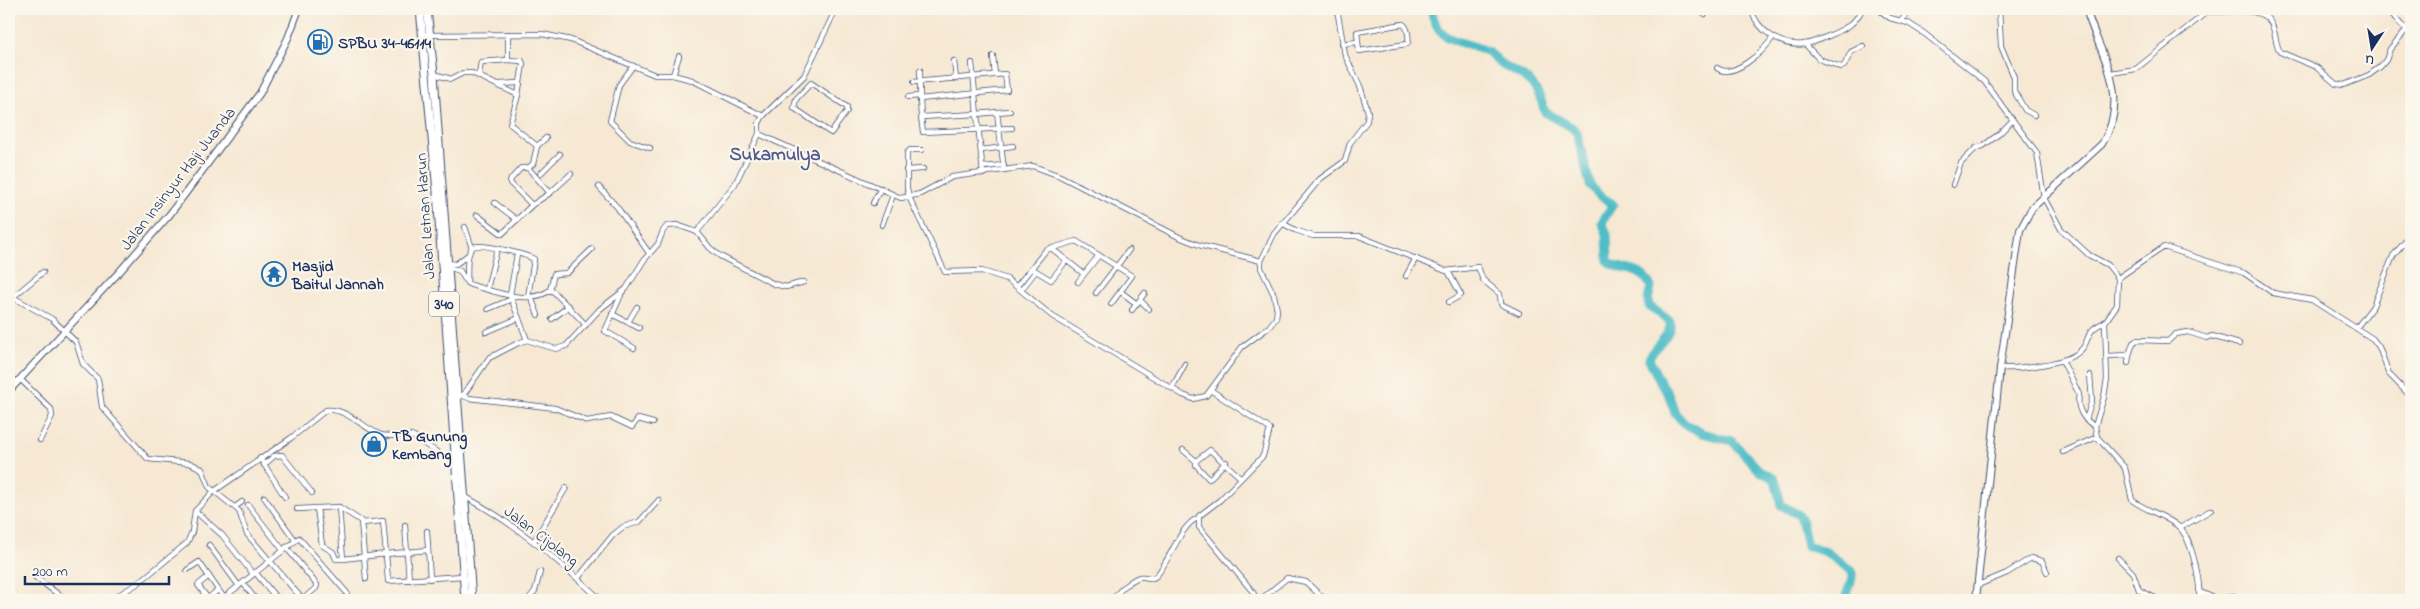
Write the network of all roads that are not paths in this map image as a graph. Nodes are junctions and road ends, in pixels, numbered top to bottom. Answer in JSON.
{"nodes":[{"id":1,"x":299,"y":9,"type":"edge"},
{"id":2,"x":420,"y":9,"type":"edge"},
{"id":3,"x":427,"y":9,"type":"edge"},
{"id":4,"x":836,"y":9,"type":"edge"},
{"id":5,"x":1337,"y":9,"type":"edge"},
{"id":6,"x":1699,"y":9,"type":"edge"},
{"id":7,"x":1751,"y":9,"type":"edge"},
{"id":8,"x":1863,"y":9,"type":"edge"},
{"id":9,"x":1878,"y":9,"type":"edge"},
{"id":10,"x":1910,"y":9,"type":"edge"},
{"id":11,"x":1999,"y":9,"type":"edge"},
{"id":12,"x":2086,"y":9,"type":"edge"},
{"id":13,"x":2388,"y":9,"type":"edge"},
{"id":14,"x":2208,"y":10,"type":"edge"},
{"id":15,"x":1705,"y":14,"type":"dead end"},
{"id":16,"x":1901,"y":21,"type":"junction"},
{"id":17,"x":2409,"y":30,"type":"edge"},
{"id":18,"x":508,"y":34,"type":"junction"},
{"id":19,"x":427,"y":35,"type":"junction"},
{"id":20,"x":1774,"y":37,"type":"junction"},
{"id":21,"x":1356,"y":42,"type":"junction"},
{"id":22,"x":1342,"y":44,"type":"junction"},
{"id":23,"x":1806,"y":44,"type":"junction"},
{"id":24,"x":1863,"y":46,"type":"dead end"},
{"id":25,"x":679,"y":56,"type":"dead end"},
{"id":26,"x":993,"y":56,"type":"dead end"},
{"id":27,"x":508,"y":60,"type":"junction"},
{"id":28,"x":954,"y":61,"type":"dead end"},
{"id":29,"x":972,"y":63,"type":"dead end"},
{"id":30,"x":633,"y":66,"type":"junction"},
{"id":31,"x":1717,"y":68,"type":"dead end"},
{"id":32,"x":920,"y":70,"type":"dead end"},
{"id":33,"x":434,"y":74,"type":"junction"},
{"id":34,"x":479,"y":74,"type":"junction"},
{"id":35,"x":2111,"y":74,"type":"junction"},
{"id":36,"x":673,"y":75,"type":"junction"},
{"id":37,"x":995,"y":75,"type":"junction"},
{"id":38,"x":974,"y":77,"type":"junction"},
{"id":39,"x":956,"y":79,"type":"junction"},
{"id":40,"x":917,"y":82,"type":"junction"},
{"id":41,"x":520,"y":83,"type":"junction"},
{"id":42,"x":499,"y":84,"type":"junction"},
{"id":43,"x":789,"y":92,"type":"junction"},
{"id":44,"x":518,"y":95,"type":"junction"},
{"id":45,"x":976,"y":95,"type":"junction"},
{"id":46,"x":908,"y":97,"type":"dead end"},
{"id":47,"x":920,"y":98,"type":"junction"},
{"id":48,"x":796,"y":100,"type":"junction"},
{"id":49,"x":1010,"y":111,"type":"dead end"},
{"id":50,"x":998,"y":112,"type":"junction"},
{"id":51,"x":977,"y":114,"type":"junction"},
{"id":52,"x":2034,"y":115,"type":"dead end"},
{"id":53,"x":763,"y":116,"type":"junction"},
{"id":54,"x":921,"y":117,"type":"junction"},
{"id":55,"x":2013,"y":120,"type":"junction"},
{"id":56,"x":1012,"y":128,"type":"dead end"},
{"id":57,"x":1000,"y":129,"type":"junction"},
{"id":58,"x":979,"y":131,"type":"junction"},
{"id":59,"x":758,"y":134,"type":"junction"},
{"id":60,"x":546,"y":138,"type":"dead end"},
{"id":61,"x":537,"y":146,"type":"junction"},
{"id":62,"x":1013,"y":146,"type":"dead end"},
{"id":63,"x":1003,"y":147,"type":"junction"},
{"id":64,"x":650,"y":148,"type":"dead end"},
{"id":65,"x":921,"y":150,"type":"dead end"},
{"id":66,"x":980,"y":150,"type":"junction"},
{"id":67,"x":560,"y":154,"type":"dead end"},
{"id":68,"x":533,"y":164,"type":"junction"},
{"id":69,"x":983,"y":167,"type":"junction"},
{"id":70,"x":1004,"y":167,"type":"junction"},
{"id":71,"x":528,"y":168,"type":"junction"},
{"id":72,"x":923,"y":169,"type":"dead end"},
{"id":73,"x":906,"y":170,"type":"junction"},
{"id":74,"x":571,"y":174,"type":"dead end"},
{"id":75,"x":984,"y":174,"type":"junction"},
{"id":76,"x":538,"y":176,"type":"junction"},
{"id":77,"x":1953,"y":185,"type":"dead end"},
{"id":78,"x":599,"y":187,"type":"dead end"},
{"id":79,"x":880,"y":188,"type":"junction"},
{"id":80,"x":440,"y":192,"type":"junction"},
{"id":81,"x":550,"y":193,"type":"junction"},
{"id":82,"x":893,"y":194,"type":"junction"},
{"id":83,"x":909,"y":197,"type":"junction"},
{"id":84,"x":2044,"y":198,"type":"junction"},
{"id":85,"x":496,"y":203,"type":"dead end"},
{"id":86,"x":873,"y":204,"type":"dead end"},
{"id":87,"x":532,"y":205,"type":"junction"},
{"id":88,"x":477,"y":215,"type":"dead end"},
{"id":89,"x":517,"y":220,"type":"junction"},
{"id":90,"x":1282,"y":223,"type":"junction"},
{"id":91,"x":882,"y":225,"type":"dead end"},
{"id":92,"x":465,"y":226,"type":"dead end"},
{"id":93,"x":697,"y":232,"type":"junction"},
{"id":94,"x":2411,"y":235,"type":"edge"},
{"id":95,"x":472,"y":248,"type":"junction"},
{"id":96,"x":1051,"y":248,"type":"junction"},
{"id":97,"x":497,"y":249,"type":"junction"},
{"id":98,"x":592,"y":249,"type":"dead end"},
{"id":99,"x":1129,"y":250,"type":"dead end"},
{"id":100,"x":649,"y":253,"type":"junction"},
{"id":101,"x":517,"y":254,"type":"junction"},
{"id":102,"x":468,"y":255,"type":"junction"},
{"id":103,"x":1099,"y":255,"type":"junction"},
{"id":104,"x":1416,"y":258,"type":"junction"},
{"id":105,"x":1066,"y":261,"type":"junction"},
{"id":106,"x":1261,"y":261,"type":"junction"},
{"id":107,"x":447,"y":265,"type":"junction"},
{"id":108,"x":1116,"y":265,"type":"junction"},
{"id":109,"x":1031,"y":268,"type":"junction"},
{"id":110,"x":1448,"y":271,"type":"junction"},
{"id":111,"x":42,"y":272,"type":"dead end"},
{"id":112,"x":1036,"y":272,"type":"junction"},
{"id":113,"x":1084,"y":274,"type":"junction"},
{"id":114,"x":1406,"y":276,"type":"dead end"},
{"id":115,"x":2118,"y":278,"type":"junction"},
{"id":116,"x":804,"y":282,"type":"dead end"},
{"id":117,"x":1078,"y":282,"type":"dead end"},
{"id":118,"x":467,"y":283,"type":"junction"},
{"id":119,"x":1016,"y":286,"type":"junction"},
{"id":120,"x":487,"y":289,"type":"junction"},
{"id":121,"x":550,"y":290,"type":"junction"},
{"id":122,"x":1021,"y":290,"type":"junction"},
{"id":123,"x":1121,"y":292,"type":"junction"},
{"id":124,"x":1096,"y":293,"type":"dead end"},
{"id":125,"x":1145,"y":293,"type":"dead end"},
{"id":126,"x":621,"y":294,"type":"junction"},
{"id":127,"x":10,"y":295,"type":"edge"},
{"id":128,"x":509,"y":296,"type":"junction"},
{"id":129,"x":529,"y":297,"type":"junction"},
{"id":130,"x":1138,"y":302,"type":"junction"},
{"id":131,"x":1449,"y":302,"type":"dead end"},
{"id":132,"x":1112,"y":304,"type":"dead end"},
{"id":133,"x":569,"y":306,"type":"junction"},
{"id":134,"x":637,"y":307,"type":"dead end"},
{"id":135,"x":488,"y":309,"type":"dead end"},
{"id":136,"x":1149,"y":309,"type":"dead end"},
{"id":137,"x":1132,"y":310,"type":"dead end"},
{"id":138,"x":612,"y":314,"type":"junction"},
{"id":139,"x":1519,"y":314,"type":"dead end"},
{"id":140,"x":538,"y":315,"type":"dead end"},
{"id":141,"x":519,"y":318,"type":"junction"},
{"id":142,"x":552,"y":319,"type":"dead end"},
{"id":143,"x":628,"y":322,"type":"junction"},
{"id":144,"x":2105,"y":322,"type":"junction"},
{"id":145,"x":586,"y":324,"type":"junction"},
{"id":146,"x":2357,"y":327,"type":"junction"},
{"id":147,"x":640,"y":328,"type":"dead end"},
{"id":148,"x":65,"y":331,"type":"junction"},
{"id":149,"x":486,"y":332,"type":"dead end"},
{"id":150,"x":527,"y":340,"type":"junction"},
{"id":151,"x":2239,"y":344,"type":"dead end"},
{"id":152,"x":634,"y":348,"type":"dead end"},
{"id":153,"x":2129,"y":355,"type":"junction"},
{"id":154,"x":2107,"y":356,"type":"junction"},
{"id":155,"x":2062,"y":360,"type":"junction"},
{"id":156,"x":2128,"y":363,"type":"dead end"},
{"id":157,"x":1185,"y":364,"type":"dead end"},
{"id":158,"x":2005,"y":368,"type":"junction"},
{"id":159,"x":2090,"y":375,"type":"dead end"},
{"id":160,"x":20,"y":379,"type":"junction"},
{"id":161,"x":1172,"y":388,"type":"junction"},
{"id":162,"x":9,"y":391,"type":"edge"},
{"id":163,"x":1212,"y":391,"type":"junction"},
{"id":164,"x":460,"y":396,"type":"junction"},
{"id":165,"x":2411,"y":397,"type":"edge"},
{"id":166,"x":2086,"y":420,"type":"junction"},
{"id":167,"x":654,"y":423,"type":"dead end"},
{"id":168,"x":2095,"y":426,"type":"junction"},
{"id":169,"x":2097,"y":437,"type":"junction"},
{"id":170,"x":457,"y":439,"type":"junction"},
{"id":171,"x":40,"y":440,"type":"dead end"},
{"id":172,"x":1183,"y":450,"type":"dead end"},
{"id":173,"x":2063,"y":452,"type":"dead end"},
{"id":174,"x":260,"y":458,"type":"junction"},
{"id":175,"x":1196,"y":462,"type":"junction"},
{"id":176,"x":1226,"y":462,"type":"junction"},
{"id":177,"x":455,"y":464,"type":"junction"},
{"id":178,"x":264,"y":465,"type":"junction"},
{"id":179,"x":1241,"y":478,"type":"junction"},
{"id":180,"x":566,"y":488,"type":"dead end"},
{"id":181,"x":214,"y":492,"type":"junction"},
{"id":182,"x":312,"y":493,"type":"dead end"},
{"id":183,"x":464,"y":496,"type":"junction"},
{"id":184,"x":264,"y":497,"type":"dead end"},
{"id":185,"x":285,"y":497,"type":"dead end"},
{"id":186,"x":659,"y":500,"type":"dead end"},
{"id":187,"x":242,"y":502,"type":"dead end"},
{"id":188,"x":248,"y":505,"type":"dead end"},
{"id":189,"x":235,"y":507,"type":"junction"},
{"id":190,"x":338,"y":507,"type":"junction"},
{"id":191,"x":316,"y":508,"type":"junction"},
{"id":192,"x":297,"y":509,"type":"dead end"},
{"id":193,"x":2211,"y":510,"type":"dead end"},
{"id":194,"x":195,"y":511,"type":"junction"},
{"id":195,"x":1198,"y":518,"type":"junction"},
{"id":196,"x":362,"y":523,"type":"junction"},
{"id":197,"x":405,"y":524,"type":"dead end"},
{"id":198,"x":2180,"y":528,"type":"junction"},
{"id":199,"x":427,"y":530,"type":"dead end"},
{"id":200,"x":295,"y":540,"type":"junction"},
{"id":201,"x":534,"y":541,"type":"junction"},
{"id":202,"x":209,"y":546,"type":"dead end"},
{"id":203,"x":284,"y":549,"type":"junction"},
{"id":204,"x":428,"y":550,"type":"junction"},
{"id":205,"x":407,"y":552,"type":"junction"},
{"id":206,"x":465,"y":552,"type":"junction"},
{"id":207,"x":386,"y":554,"type":"junction"},
{"id":208,"x":365,"y":557,"type":"junction"},
{"id":209,"x":2118,"y":558,"type":"dead end"},
{"id":210,"x":343,"y":559,"type":"junction"},
{"id":211,"x":270,"y":561,"type":"junction"},
{"id":212,"x":187,"y":570,"type":"dead end"},
{"id":213,"x":540,"y":572,"type":"dead end"},
{"id":214,"x":2047,"y":572,"type":"dead end"},
{"id":215,"x":254,"y":573,"type":"junction"},
{"id":216,"x":209,"y":576,"type":"junction"},
{"id":217,"x":464,"y":576,"type":"junction"},
{"id":218,"x":35,"y":577,"type":"dead end"},
{"id":219,"x":430,"y":578,"type":"junction"},
{"id":220,"x":578,"y":578,"type":"junction"},
{"id":221,"x":366,"y":579,"type":"dead end"},
{"id":222,"x":409,"y":580,"type":"junction"},
{"id":223,"x":241,"y":584,"type":"junction"},
{"id":224,"x":1978,"y":585,"type":"junction"},
{"id":225,"x":218,"y":590,"type":"junction"},
{"id":226,"x":2200,"y":592,"type":"junction"},
{"id":227,"x":2234,"y":596,"type":"dead end"},
{"id":228,"x":224,"y":598,"type":"edge"},
{"id":229,"x":66,"y":600,"type":"edge"},
{"id":230,"x":110,"y":600,"type":"edge"},
{"id":231,"x":208,"y":600,"type":"edge"},
{"id":232,"x":231,"y":600,"type":"edge"},
{"id":233,"x":256,"y":600,"type":"edge"},
{"id":234,"x":278,"y":600,"type":"edge"},
{"id":235,"x":303,"y":600,"type":"edge"},
{"id":236,"x":343,"y":600,"type":"edge"},
{"id":237,"x":465,"y":600,"type":"edge"},
{"id":238,"x":472,"y":600,"type":"edge"},
{"id":239,"x":528,"y":600,"type":"edge"},
{"id":240,"x":601,"y":600,"type":"edge"},
{"id":241,"x":1113,"y":600,"type":"edge"},
{"id":242,"x":1256,"y":600,"type":"edge"},
{"id":243,"x":1260,"y":600,"type":"edge"},
{"id":244,"x":1325,"y":600,"type":"edge"},
{"id":245,"x":1976,"y":600,"type":"edge"},
{"id":246,"x":2159,"y":600,"type":"edge"},
{"id":247,"x":2199,"y":600,"type":"edge"},
{"id":248,"x":2219,"y":600,"type":"edge"}],
"edges":[{"from":1,"to":148,"type":"street","name":"Jalan Insinyur Haji Juanda"},
{"from":2,"to":19,"type":"main road","name":"Jalan Letnan Harun","number":"340"},
{"from":3,"to":19,"type":"main road","name":"Jalan Letnan Harun","number":"340"},
{"from":4,"to":43,"type":"street"},
{"from":5,"to":22,"type":"street"},
{"from":6,"to":15,"type":"street"},
{"from":7,"to":20,"type":"street"},
{"from":8,"to":23,"type":"street"},
{"from":9,"to":16,"type":"street"},
{"from":10,"to":16,"type":"street"},
{"from":11,"to":52,"type":"street"},
{"from":12,"to":35,"type":"street"},
{"from":13,"to":17,"type":"street"},
{"from":14,"to":17,"type":"street"},
{"from":14,"to":35,"type":"street"},
{"from":16,"to":55,"type":"street"},
{"from":18,"to":19,"type":"street"},
{"from":18,"to":27,"type":"street"},
{"from":18,"to":30,"type":"street"},
{"from":19,"to":33,"type":"main road"},
{"from":19,"to":80,"type":"main road","name":"Jalan Letnan Harun","number":"340"},
{"from":20,"to":23,"type":"street"},
{"from":20,"to":31,"type":"street"},
{"from":21,"to":21,"type":"street"},
{"from":21,"to":22,"type":"street"},
{"from":22,"to":90,"type":"street"},
{"from":23,"to":24,"type":"street"},
{"from":25,"to":36,"type":"street"},
{"from":26,"to":37,"type":"street"},
{"from":27,"to":34,"type":"street"},
{"from":27,"to":41,"type":"street"},
{"from":28,"to":39,"type":"street"},
{"from":29,"to":38,"type":"street"},
{"from":30,"to":36,"type":"street"},
{"from":30,"to":64,"type":"street"},
{"from":32,"to":40,"type":"street"},
{"from":33,"to":34,"type":"street"},
{"from":33,"to":80,"type":"main road"},
{"from":34,"to":42,"type":"street"},
{"from":35,"to":84,"type":"street"},
{"from":36,"to":53,"type":"street"},
{"from":37,"to":38,"type":"street"},
{"from":37,"to":45,"type":"street"},
{"from":38,"to":39,"type":"street"},
{"from":38,"to":45,"type":"street"},
{"from":39,"to":40,"type":"street"},
{"from":40,"to":47,"type":"street"},
{"from":41,"to":42,"type":"street"},
{"from":41,"to":44,"type":"street"},
{"from":42,"to":44,"type":"street"},
{"from":43,"to":48,"type":"street"},
{"from":43,"to":53,"type":"street"},
{"from":44,"to":61,"type":"street"},
{"from":45,"to":47,"type":"street"},
{"from":45,"to":51,"type":"street"},
{"from":46,"to":47,"type":"street"},
{"from":47,"to":54,"type":"street"},
{"from":48,"to":48,"type":"street"},
{"from":49,"to":50,"type":"street"},
{"from":50,"to":51,"type":"street"},
{"from":50,"to":57,"type":"street"},
{"from":51,"to":54,"type":"street"},
{"from":51,"to":58,"type":"street"},
{"from":53,"to":59,"type":"street"},
{"from":54,"to":58,"type":"street"},
{"from":55,"to":77,"type":"street"},
{"from":55,"to":84,"type":"street"},
{"from":56,"to":57,"type":"street"},
{"from":57,"to":58,"type":"street"},
{"from":57,"to":63,"type":"street"},
{"from":58,"to":66,"type":"street"},
{"from":59,"to":79,"type":"street"},
{"from":59,"to":93,"type":"street"},
{"from":60,"to":61,"type":"street"},
{"from":61,"to":68,"type":"street"},
{"from":62,"to":63,"type":"street"},
{"from":63,"to":66,"type":"street"},
{"from":63,"to":70,"type":"street"},
{"from":65,"to":73,"type":"street"},
{"from":66,"to":69,"type":"street"},
{"from":67,"to":76,"type":"street"},
{"from":68,"to":71,"type":"street"},
{"from":68,"to":76,"type":"street"},
{"from":69,"to":70,"type":"street"},
{"from":69,"to":75,"type":"street"},
{"from":70,"to":75,"type":"street"},
{"from":70,"to":106,"type":"street"},
{"from":71,"to":76,"type":"street"},
{"from":71,"to":87,"type":"street"},
{"from":72,"to":73,"type":"street"},
{"from":73,"to":83,"type":"street"},
{"from":74,"to":81,"type":"street"},
{"from":75,"to":83,"type":"street"},
{"from":76,"to":81,"type":"street"},
{"from":78,"to":100,"type":"street"},
{"from":79,"to":82,"type":"street"},
{"from":79,"to":86,"type":"street"},
{"from":80,"to":107,"type":"main road","name":"Jalan Letnan Harun"},
{"from":80,"to":170,"type":"main road","name":"Jalan Letnan Harun","number":"340"},
{"from":81,"to":87,"type":"street"},
{"from":82,"to":83,"type":"street"},
{"from":82,"to":91,"type":"street"},
{"from":83,"to":119,"type":"street"},
{"from":84,"to":115,"type":"street"},
{"from":84,"to":158,"type":"street"},
{"from":85,"to":89,"type":"street"},
{"from":87,"to":89,"type":"street"},
{"from":88,"to":89,"type":"street"},
{"from":90,"to":104,"type":"street"},
{"from":90,"to":106,"type":"street"},
{"from":92,"to":95,"type":"street"},
{"from":93,"to":100,"type":"street"},
{"from":93,"to":116,"type":"street"},
{"from":94,"to":146,"type":"street"},
{"from":95,"to":97,"type":"street"},
{"from":95,"to":102,"type":"street"},
{"from":96,"to":103,"type":"street"},
{"from":96,"to":105,"type":"street"},
{"from":96,"to":109,"type":"street"},
{"from":97,"to":101,"type":"street"},
{"from":97,"to":120,"type":"street"},
{"from":98,"to":121,"type":"street"},
{"from":99,"to":108,"type":"street"},
{"from":100,"to":126,"type":"street"},
{"from":101,"to":128,"type":"street"},
{"from":101,"to":129,"type":"street"},
{"from":102,"to":107,"type":"street"},
{"from":102,"to":118,"type":"street"},
{"from":103,"to":108,"type":"street"},
{"from":103,"to":113,"type":"street"},
{"from":104,"to":110,"type":"street"},
{"from":104,"to":114,"type":"street"},
{"from":105,"to":112,"type":"street"},
{"from":105,"to":113,"type":"street"},
{"from":106,"to":163,"type":"street"},
{"from":107,"to":118,"type":"street"},
{"from":107,"to":164,"type":"main road","name":"Jalan Letnan Harun"},
{"from":108,"to":123,"type":"street"},
{"from":108,"to":124,"type":"street"},
{"from":109,"to":112,"type":"street"},
{"from":109,"to":119,"type":"street"},
{"from":110,"to":131,"type":"street"},
{"from":110,"to":139,"type":"street"},
{"from":111,"to":127,"type":"street"},
{"from":112,"to":122,"type":"street"},
{"from":113,"to":117,"type":"street"},
{"from":115,"to":144,"type":"street"},
{"from":115,"to":146,"type":"street"},
{"from":118,"to":120,"type":"street"},
{"from":119,"to":122,"type":"street"},
{"from":120,"to":128,"type":"street"},
{"from":121,"to":129,"type":"street"},
{"from":121,"to":133,"type":"street"},
{"from":122,"to":161,"type":"street"},
{"from":123,"to":130,"type":"street"},
{"from":123,"to":132,"type":"street"},
{"from":125,"to":130,"type":"street"},
{"from":126,"to":138,"type":"street"},
{"from":126,"to":145,"type":"street"},
{"from":127,"to":148,"type":"street"},
{"from":128,"to":129,"type":"street"},
{"from":128,"to":135,"type":"street"},
{"from":128,"to":141,"type":"street"},
{"from":129,"to":140,"type":"street"},
{"from":130,"to":136,"type":"street"},
{"from":130,"to":137,"type":"street"},
{"from":133,"to":142,"type":"street"},
{"from":133,"to":145,"type":"street"},
{"from":134,"to":143,"type":"street"},
{"from":138,"to":143,"type":"street"},
{"from":138,"to":152,"type":"street"},
{"from":141,"to":149,"type":"street"},
{"from":141,"to":150,"type":"street"},
{"from":143,"to":147,"type":"street"},
{"from":144,"to":154,"type":"street"},
{"from":144,"to":155,"type":"street"},
{"from":145,"to":150,"type":"street"},
{"from":146,"to":165,"type":"street"},
{"from":148,"to":160,"type":"street","name":"Jalan Insinyur Haji Juanda"},
{"from":148,"to":181,"type":"street"},
{"from":150,"to":164,"type":"street"},
{"from":151,"to":153,"type":"street"},
{"from":153,"to":154,"type":"street"},
{"from":153,"to":156,"type":"street"},
{"from":154,"to":168,"type":"street"},
{"from":155,"to":158,"type":"street"},
{"from":155,"to":166,"type":"street"},
{"from":157,"to":161,"type":"street"},
{"from":158,"to":224,"type":"street"},
{"from":159,"to":166,"type":"street"},
{"from":160,"to":162,"type":"street","name":"Jalan Insinyur Haji Juanda"},
{"from":160,"to":171,"type":"street"},
{"from":161,"to":163,"type":"street"},
{"from":163,"to":179,"type":"street"},
{"from":164,"to":167,"type":"street"},
{"from":164,"to":170,"type":"main road","name":"Jalan Letnan Harun","number":"340"},
{"from":166,"to":168,"type":"street"},
{"from":168,"to":169,"type":"street"},
{"from":169,"to":173,"type":"street"},
{"from":169,"to":198,"type":"street"},
{"from":170,"to":177,"type":"main road","name":"Jalan Letnan Harun","number":"340"},
{"from":170,"to":183,"type":"main road","name":"Jalan Letnan Harun","number":"340"},
{"from":172,"to":175,"type":"street"},
{"from":174,"to":177,"type":"street"},
{"from":174,"to":178,"type":"street"},
{"from":174,"to":181,"type":"street"},
{"from":175,"to":176,"type":"street"},
{"from":175,"to":176,"type":"street"},
{"from":176,"to":179,"type":"street"},
{"from":177,"to":206,"type":"main road","name":"Jalan Letnan Harun","number":"340"},
{"from":178,"to":182,"type":"street"},
{"from":178,"to":185,"type":"street"},
{"from":179,"to":195,"type":"street"},
{"from":180,"to":201,"type":"street"},
{"from":181,"to":189,"type":"street"},
{"from":181,"to":194,"type":"street"},
{"from":183,"to":201,"type":"street","name":"Jalan Cijolang"},
{"from":183,"to":206,"type":"main road","name":"Jalan Letnan Harun","number":"340"},
{"from":184,"to":200,"type":"street"},
{"from":186,"to":220,"type":"street"},
{"from":187,"to":189,"type":"street"},
{"from":188,"to":203,"type":"street"},
{"from":189,"to":211,"type":"street"},
{"from":190,"to":191,"type":"street"},
{"from":190,"to":196,"type":"street"},
{"from":190,"to":210,"type":"street"},
{"from":191,"to":192,"type":"street"},
{"from":191,"to":210,"type":"street"},
{"from":193,"to":198,"type":"street"},
{"from":194,"to":215,"type":"street"},
{"from":194,"to":230,"type":"street"},
{"from":195,"to":241,"type":"street"},
{"from":195,"to":242,"type":"street"},
{"from":196,"to":207,"type":"street"},
{"from":196,"to":208,"type":"street"},
{"from":197,"to":205,"type":"street"},
{"from":198,"to":226,"type":"street"},
{"from":199,"to":204,"type":"street"},
{"from":200,"to":203,"type":"street"},
{"from":200,"to":236,"type":"street"},
{"from":201,"to":220,"type":"street","name":"Jalan Cijolang"},
{"from":202,"to":223,"type":"street"},
{"from":203,"to":211,"type":"street"},
{"from":203,"to":235,"type":"street"},
{"from":204,"to":205,"type":"street"},
{"from":204,"to":219,"type":"street"},
{"from":205,"to":207,"type":"street"},
{"from":205,"to":222,"type":"street"},
{"from":206,"to":217,"type":"main road","name":"Jalan Letnan Harun","number":"340"},
{"from":206,"to":238,"type":"main road","name":"Jalan Letnan Harun","number":"340"},
{"from":207,"to":208,"type":"street"},
{"from":207,"to":222,"type":"street"},
{"from":208,"to":210,"type":"street"},
{"from":208,"to":221,"type":"street"},
{"from":209,"to":246,"type":"street"},
{"from":211,"to":215,"type":"street"},
{"from":211,"to":235,"type":"street"},
{"from":212,"to":216,"type":"street"},
{"from":213,"to":239,"type":"street"},
{"from":214,"to":224,"type":"street"},
{"from":215,"to":223,"type":"street"},
{"from":215,"to":234,"type":"street"},
{"from":216,"to":225,"type":"street"},
{"from":216,"to":231,"type":"street"},
{"from":217,"to":219,"type":"street"},
{"from":217,"to":237,"type":"main road","name":"Jalan Letnan Harun","number":"340"},
{"from":218,"to":229,"type":"street"},
{"from":219,"to":222,"type":"street"},
{"from":220,"to":240,"type":"street","name":"Jalan Cijolang"},
{"from":223,"to":228,"type":"street"},
{"from":223,"to":233,"type":"street"},
{"from":224,"to":245,"type":"street"},
{"from":225,"to":228,"type":"street"},
{"from":225,"to":231,"type":"street"},
{"from":226,"to":247,"type":"street"},
{"from":226,"to":248,"type":"street"},
{"from":227,"to":248,"type":"street"},
{"from":228,"to":232,"type":"street"},
{"from":243,"to":244,"type":"street"}]}
